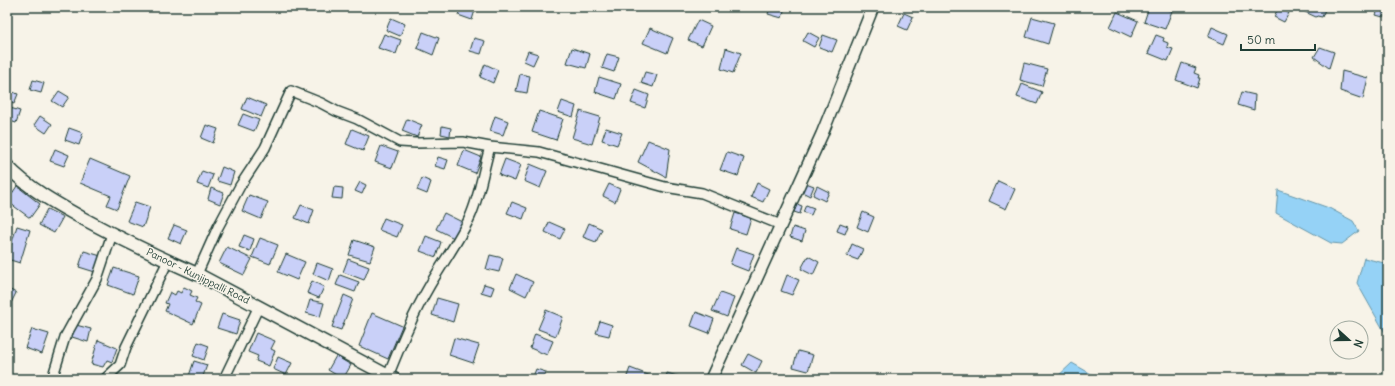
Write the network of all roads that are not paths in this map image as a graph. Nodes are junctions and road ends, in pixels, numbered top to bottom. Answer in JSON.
{"nodes":[{"id":1,"x":873,"y":7,"type":"edge"},
{"id":2,"x":490,"y":147,"type":"junction"},
{"id":3,"x":7,"y":166,"type":"edge"},
{"id":4,"x":781,"y":225,"type":"junction"},
{"id":5,"x":112,"y":234,"type":"junction"},
{"id":6,"x":168,"y":261,"type":"junction"},
{"id":7,"x":197,"y":274,"type":"junction"},
{"id":8,"x":259,"y":306,"type":"junction"},
{"id":9,"x":391,"y":377,"type":"edge"},
{"id":10,"x":52,"y":379,"type":"edge"},
{"id":11,"x":105,"y":379,"type":"edge"},
{"id":12,"x":224,"y":379,"type":"edge"},
{"id":13,"x":711,"y":379,"type":"edge"}],
"edges":[{"from":1,"to":4,"type":"street"},
{"from":2,"to":4,"type":"street"},
{"from":2,"to":7,"type":"street"},
{"from":2,"to":9,"type":"street"},
{"from":3,"to":5,"type":"main road","name":"Panoor - Kunjippalli Road"},
{"from":4,"to":13,"type":"street"},
{"from":5,"to":6,"type":"main road","name":"Panoor - Kunjippalli Road"},
{"from":5,"to":10,"type":"street"},
{"from":6,"to":7,"type":"main road","name":"Panoor - Kunjippalli Road"},
{"from":6,"to":11,"type":"street"},
{"from":7,"to":8,"type":"main road","name":"Panoor - Kunjippalli Road"},
{"from":8,"to":9,"type":"main road","name":"Panoor - Kunjippalli Road"},
{"from":8,"to":12,"type":"street"}]}
